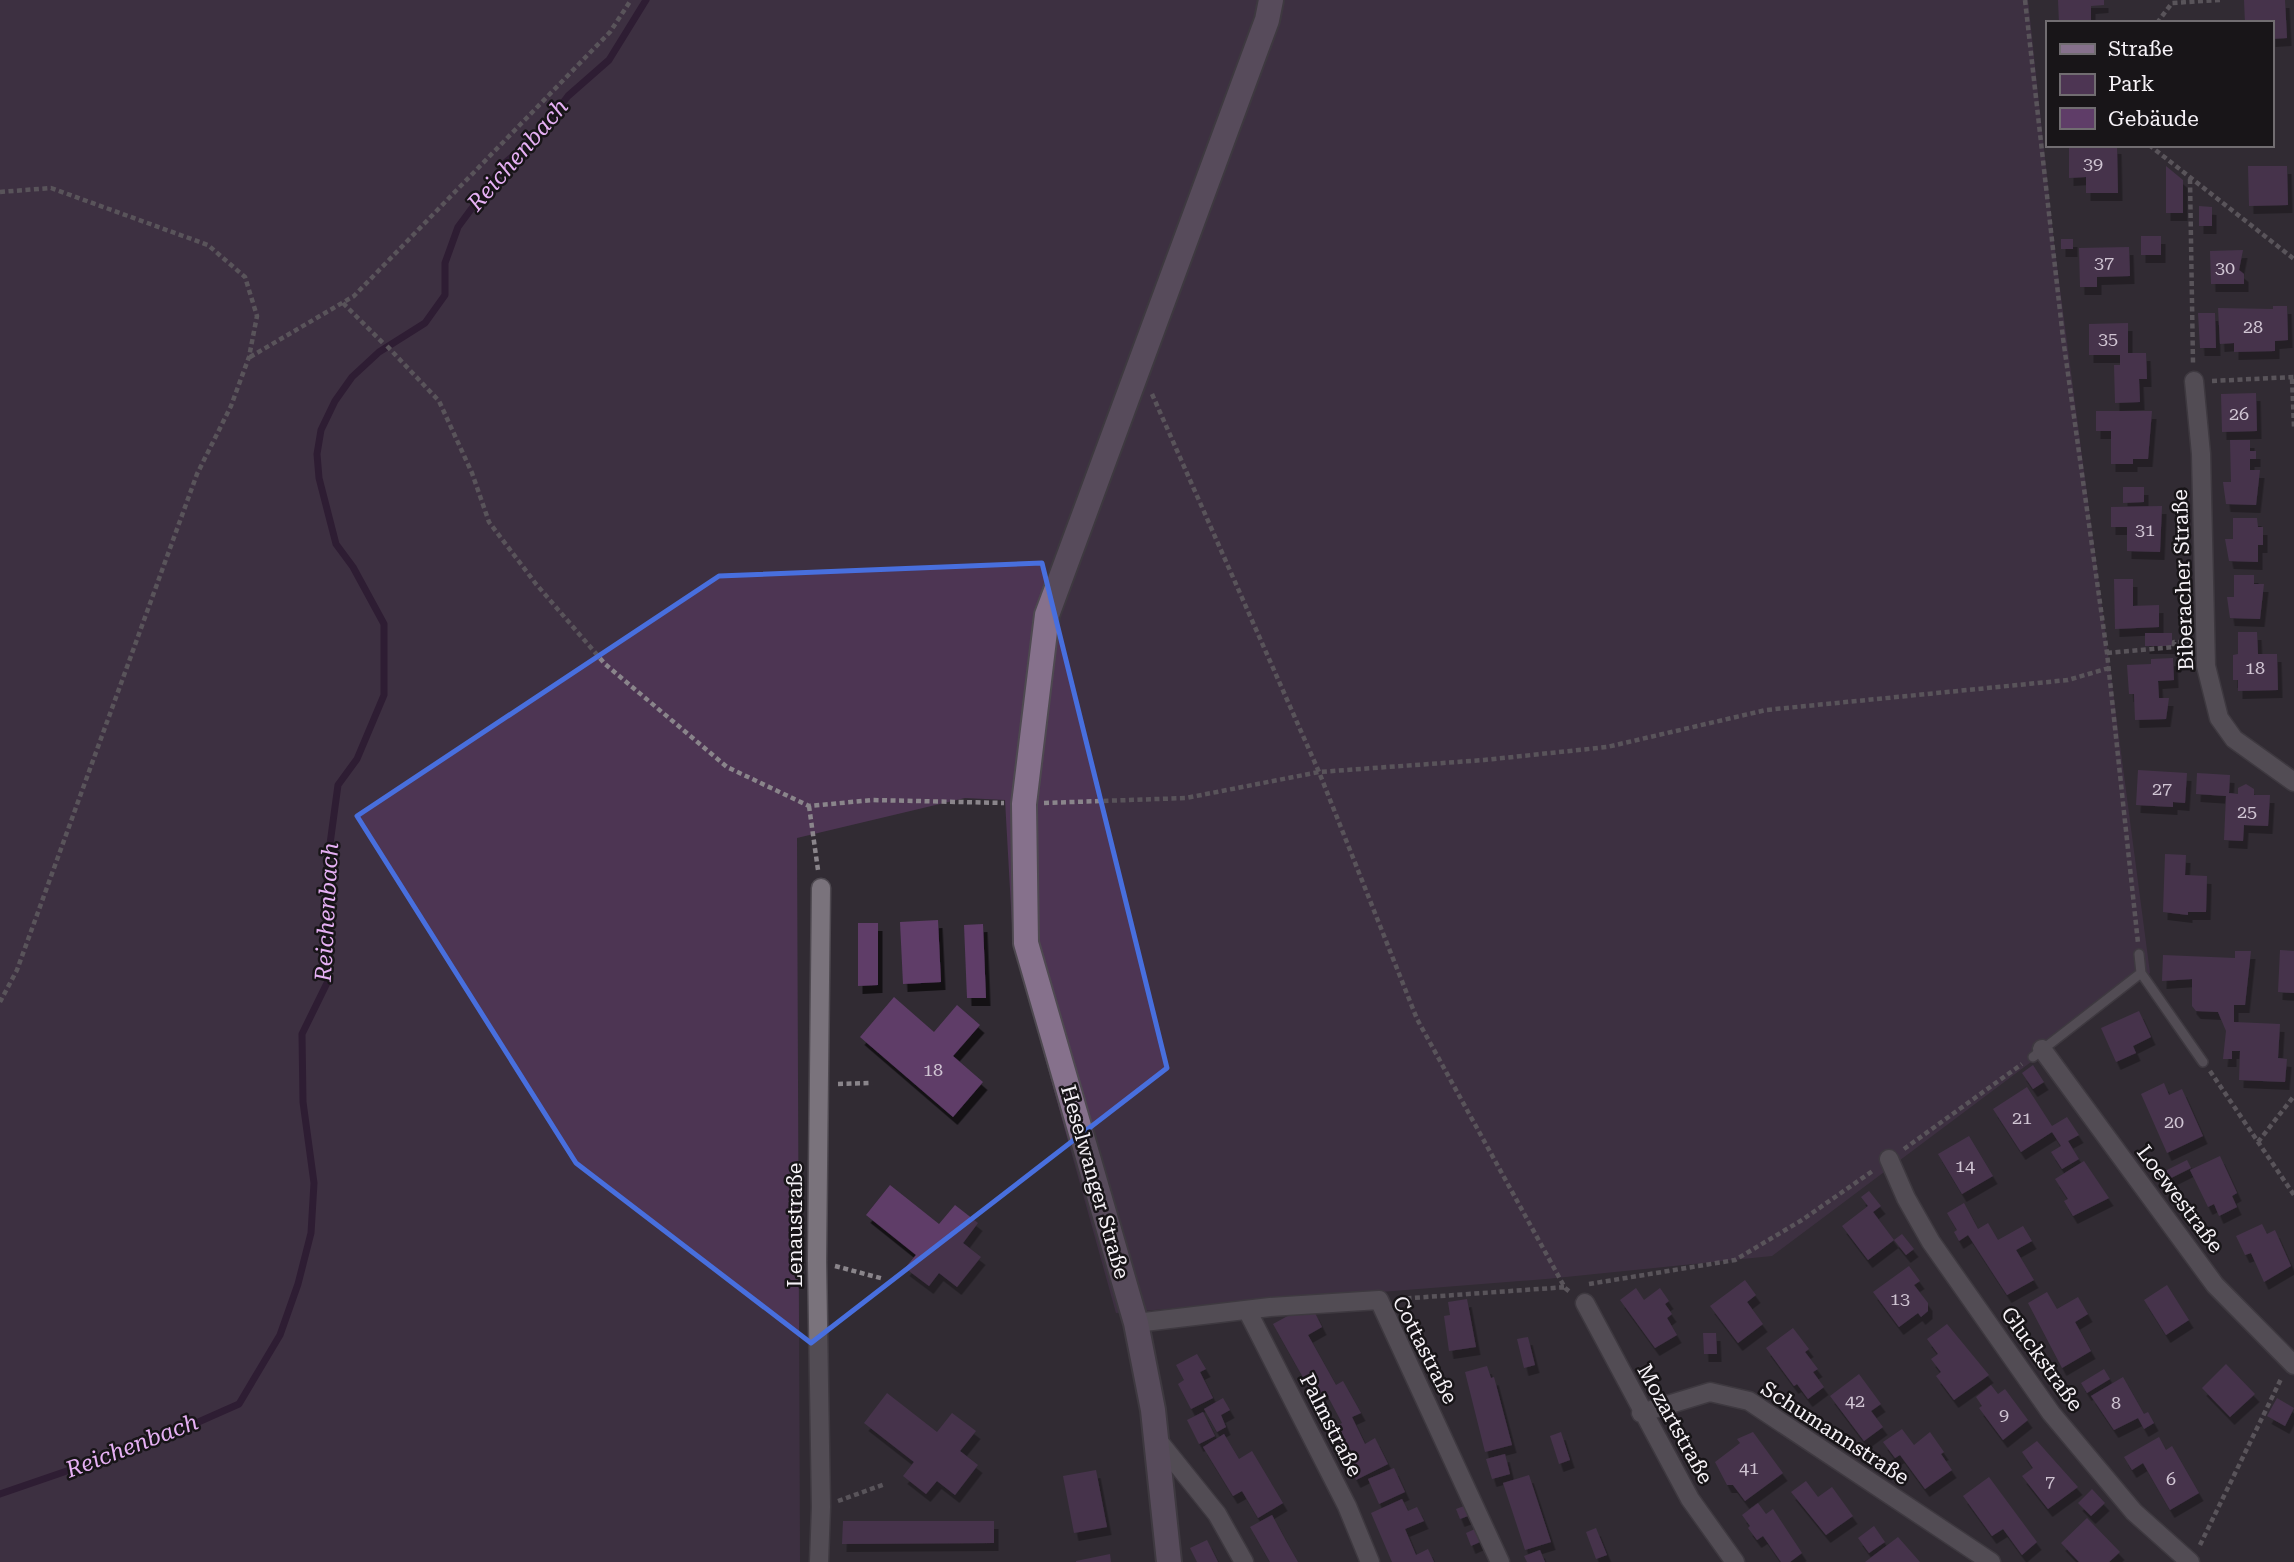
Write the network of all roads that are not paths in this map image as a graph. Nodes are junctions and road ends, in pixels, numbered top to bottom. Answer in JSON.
{"nodes":[{"id":1,"x":1270,"y":0,"type":"edge"},
{"id":2,"x":2194,"y":381,"type":"road end"},
{"id":3,"x":2294,"y":782,"type":"edge"},
{"id":4,"x":821,"y":888,"type":"road end"},
{"id":5,"x":2139,"y":954,"type":"road end"},
{"id":6,"x":2141,"y":972,"type":"junction"},
{"id":7,"x":2038,"y":1053,"type":"joint"},
{"id":8,"x":2203,"y":1062,"type":"road end"},
{"id":9,"x":1889,"y":1159,"type":"road end"},
{"id":10,"x":1585,"y":1303,"type":"dead end"},
{"id":11,"x":1247,"y":1310,"type":"junction"},
{"id":12,"x":1136,"y":1323,"type":"junction"},
{"id":13,"x":2292,"y":1363,"type":"edge"},
{"id":14,"x":1641,"y":1413,"type":"junction"},
{"id":15,"x":1156,"y":1438,"type":"junction"},
{"id":16,"x":2194,"y":1557,"type":"edge"},
{"id":17,"x":819,"y":1562,"type":"edge"},
{"id":18,"x":1169,"y":1562,"type":"edge"},
{"id":19,"x":1244,"y":1562,"type":"edge"},
{"id":20,"x":1370,"y":1562,"type":"edge"},
{"id":21,"x":1500,"y":1562,"type":"edge"},
{"id":22,"x":1735,"y":1562,"type":"edge"},
{"id":23,"x":1991,"y":1562,"type":"edge"}],
"edges":[{"from":1,"to":12,"type":"street","name":"Heselwanger Straße"},
{"from":2,"to":3,"type":"street","name":"Biberacher Straße"},
{"from":4,"to":17,"type":"street","name":"Lenaustraße"},
{"from":5,"to":6,"type":"lane"},
{"from":6,"to":7,"type":"lane"},
{"from":6,"to":8,"type":"lane"},
{"from":7,"to":13,"type":"street","name":"Loewestraße"},
{"from":9,"to":16,"type":"street","name":"Gluckstraße"},
{"from":10,"to":14,"type":"street","name":"Mozartstraße"},
{"from":11,"to":12,"type":"street","name":"Cottastraße"},
{"from":11,"to":20,"type":"street","name":"Palmstraße"},
{"from":11,"to":21,"type":"street","name":"Cottastraße"},
{"from":12,"to":15,"type":"street","name":"Heselwanger Straße"},
{"from":14,"to":22,"type":"street","name":"Mozartstraße"},
{"from":14,"to":23,"type":"street","name":"Schumannstraße"},
{"from":15,"to":18,"type":"street","name":"Heselwanger Straße"},
{"from":15,"to":19,"type":"street"}]}
